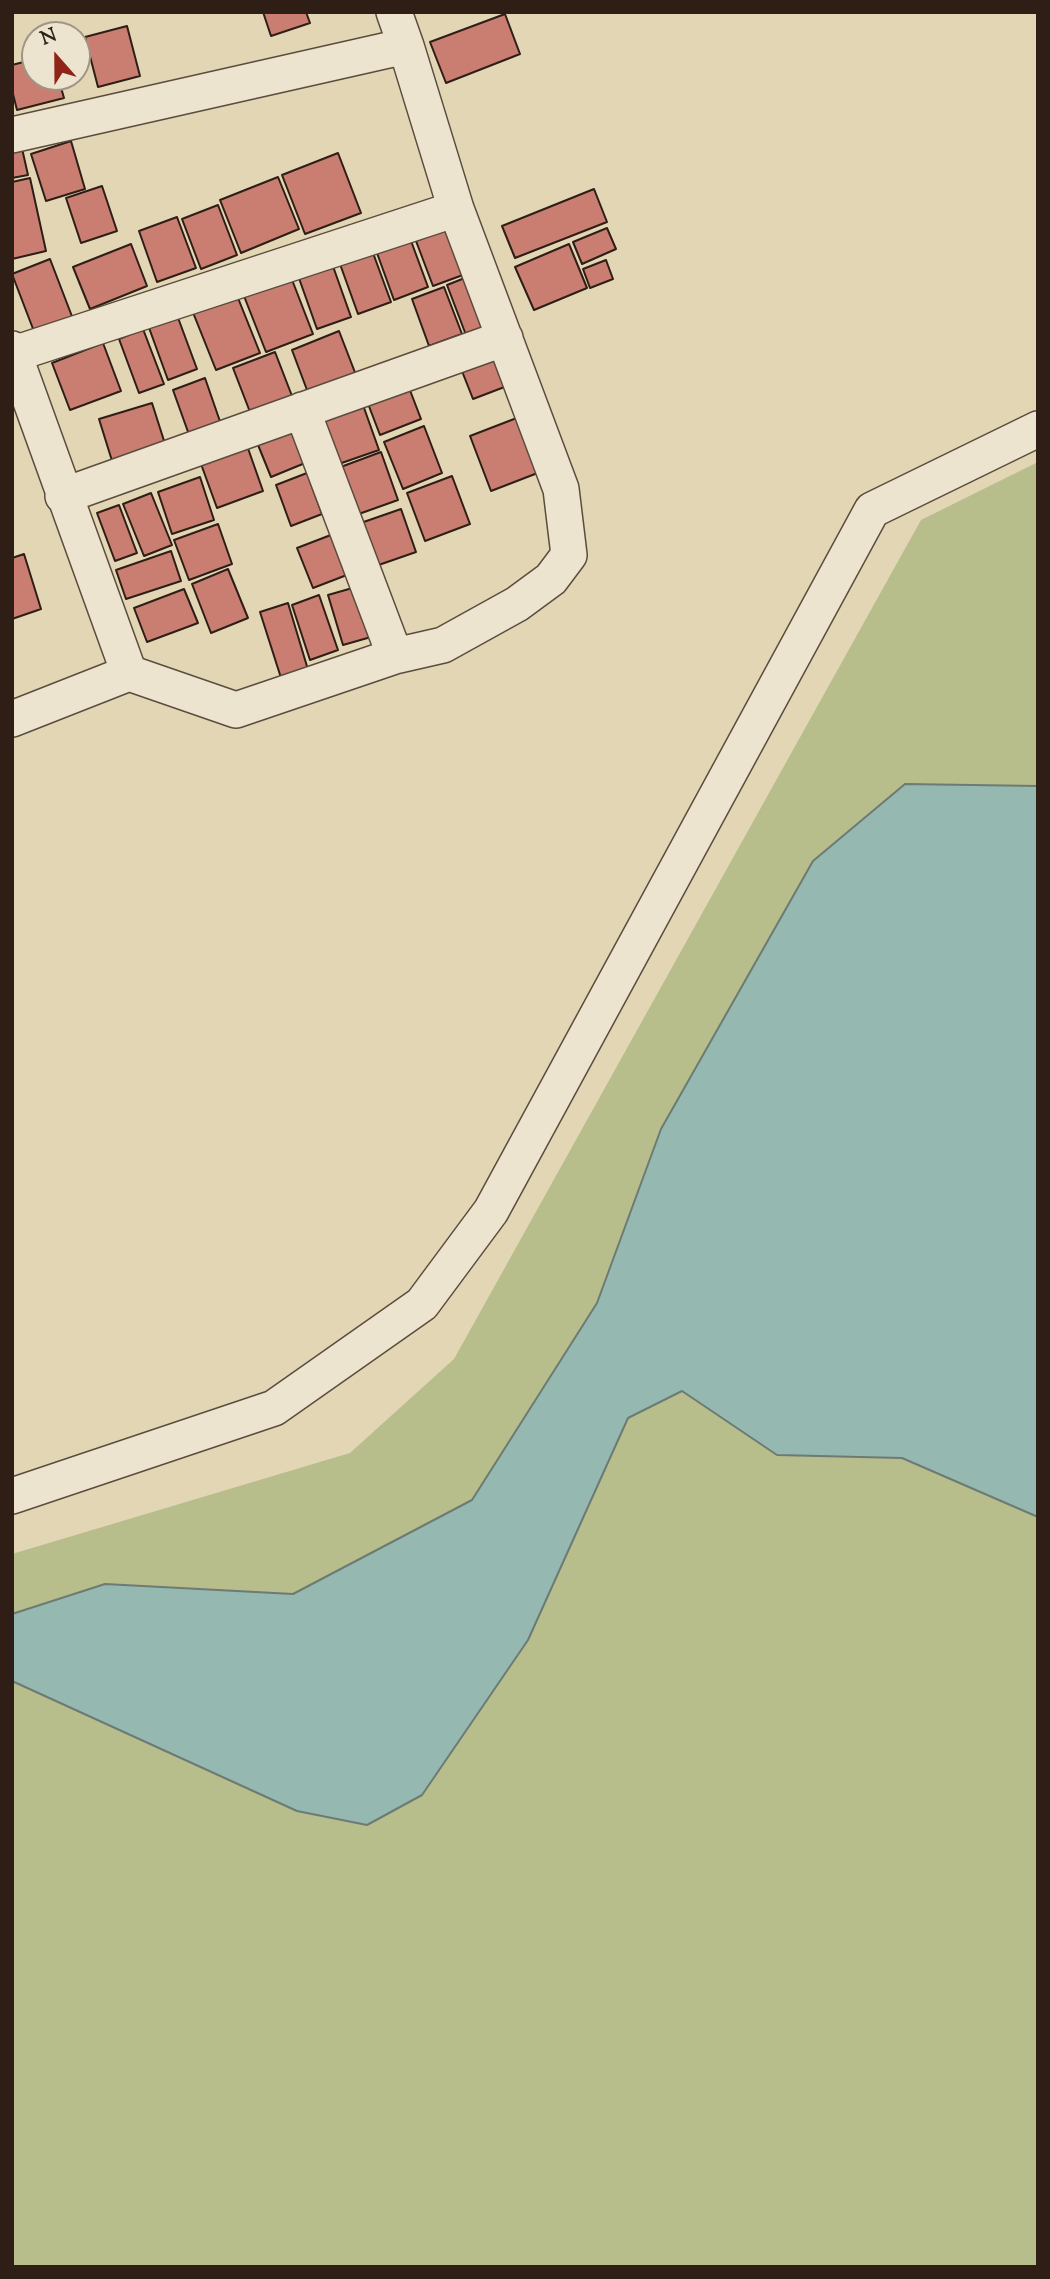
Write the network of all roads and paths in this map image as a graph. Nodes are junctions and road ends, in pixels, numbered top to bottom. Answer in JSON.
{"nodes":[{"id":1,"x":394,"y":12,"type":"edge"},
{"id":2,"x":406,"y":46,"type":"junction"},
{"id":3,"x":12,"y":135,"type":"edge"},
{"id":4,"x":456,"y":209,"type":"junction"},
{"id":5,"x":505,"y":338,"type":"junction"},
{"id":6,"x":13,"y":352,"type":"edge"},
{"id":7,"x":302,"y":410,"type":"junction"},
{"id":8,"x":1038,"y":429,"type":"edge"},
{"id":9,"x":63,"y":496,"type":"junction"},
{"id":10,"x":395,"y":656,"type":"junction"},
{"id":11,"x":129,"y":673,"type":"junction"},
{"id":12,"x":12,"y":719,"type":"edge"},
{"id":13,"x":12,"y":1496,"type":"edge"}],
"edges":[{"from":1,"to":2,"type":"street"},
{"from":2,"to":3,"type":"street"},
{"from":2,"to":4,"type":"street"},
{"from":4,"to":5,"type":"street"},
{"from":4,"to":6,"type":"street"},
{"from":5,"to":7,"type":"street"},
{"from":5,"to":10,"type":"street"},
{"from":6,"to":9,"type":"street"},
{"from":7,"to":9,"type":"street"},
{"from":7,"to":10,"type":"street"},
{"from":8,"to":13,"type":"street"},
{"from":9,"to":11,"type":"street"},
{"from":10,"to":11,"type":"street"},
{"from":11,"to":12,"type":"street"}]}
